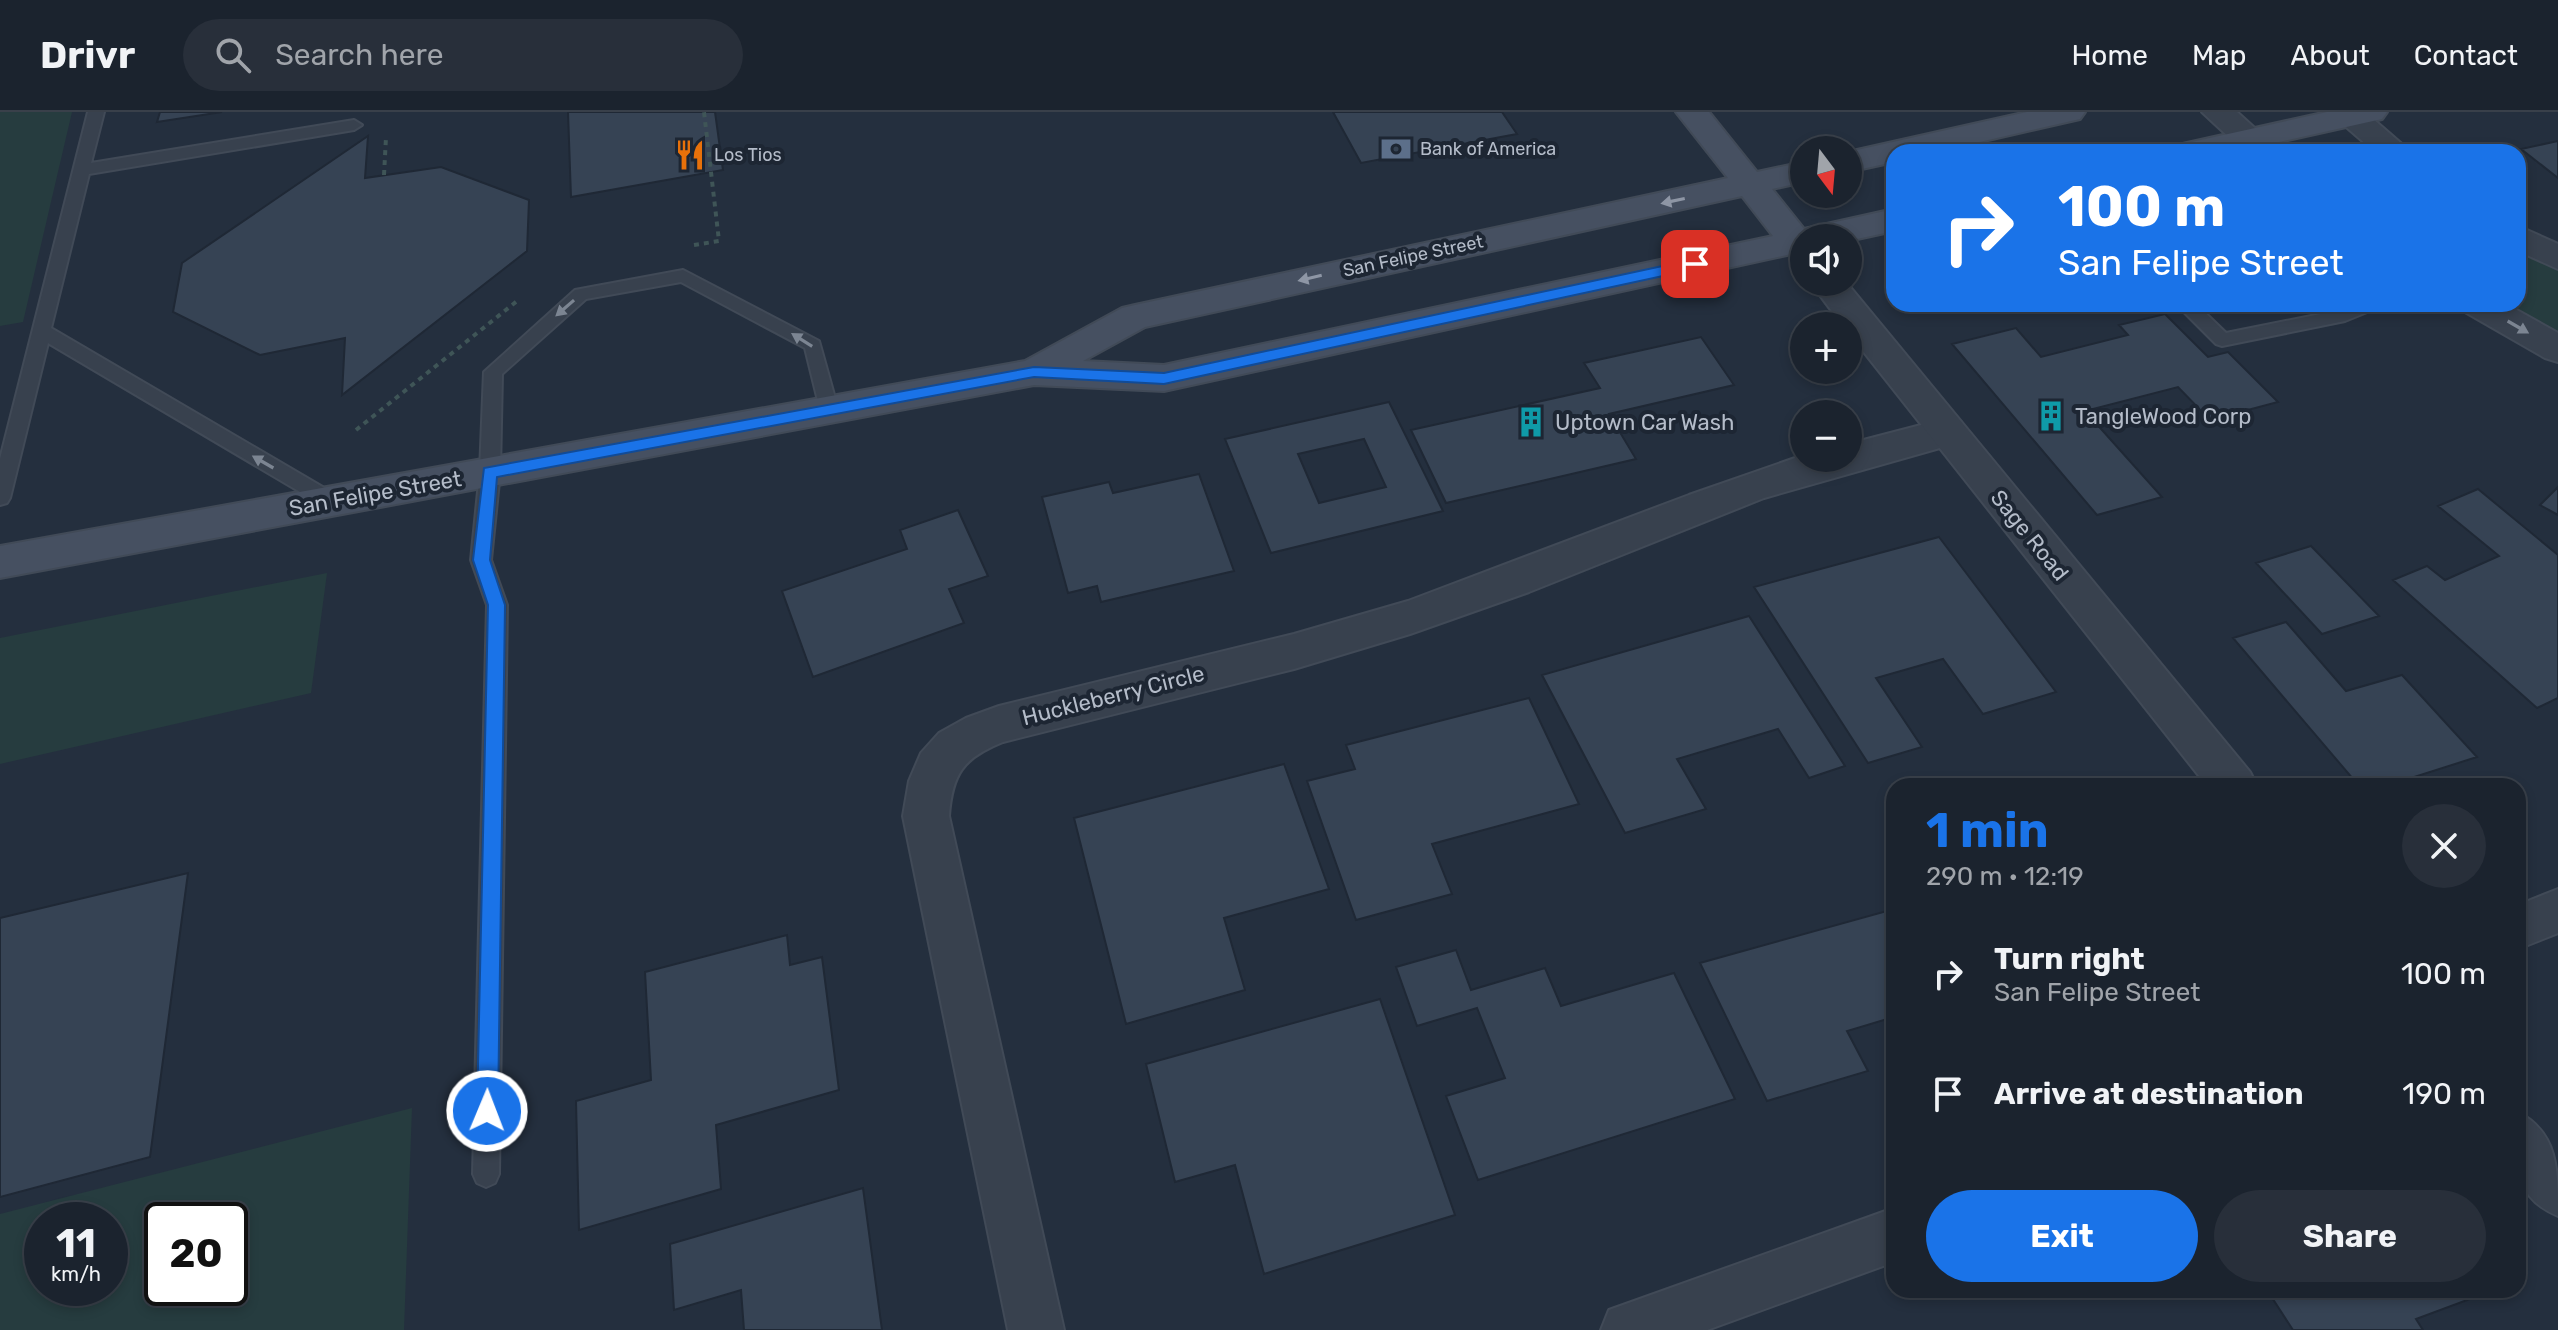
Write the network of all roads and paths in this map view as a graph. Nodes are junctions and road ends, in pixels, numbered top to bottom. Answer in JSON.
{"nodes":[{"id":1,"x":96,"y":112,"type":"edge"},
{"id":2,"x":704,"y":112,"type":"edge"},
{"id":3,"x":1692,"y":112,"type":"edge"},
{"id":4,"x":2069,"y":112,"type":"edge"},
{"id":5,"x":2218,"y":112,"type":"edge"},
{"id":6,"x":2355,"y":113,"type":"edge"},
{"id":7,"x":354,"y":125,"type":"dead end"},
{"id":8,"x":386,"y":133,"type":"dead end"},
{"id":9,"x":1928,"y":144,"type":"edge"},
{"id":10,"x":2256,"y":144,"type":"edge"},
{"id":11,"x":2260,"y":144,"type":"edge"},
{"id":12,"x":2387,"y":144,"type":"edge"},
{"id":13,"x":1886,"y":153,"type":"edge"},
{"id":14,"x":1862,"y":159,"type":"edge"},
{"id":15,"x":82,"y":170,"type":"junction"},
{"id":16,"x":384,"y":175,"type":"dead end"},
{"id":17,"x":1790,"y":175,"type":"edge"},
{"id":18,"x":1750,"y":184,"type":"junction"},
{"id":19,"x":1886,"y":222,"type":"edge"},
{"id":20,"x":1790,"y":227,"type":"edge"},
{"id":21,"x":1862,"y":228,"type":"edge"},
{"id":22,"x":719,"y":241,"type":"dead end"},
{"id":23,"x":2526,"y":241,"type":"edge"},
{"id":24,"x":1790,"y":246,"type":"edge"},
{"id":25,"x":2558,"y":258,"type":"edge"},
{"id":26,"x":1838,"y":296,"type":"edge"},
{"id":27,"x":2193,"y":312,"type":"edge"},
{"id":28,"x":2352,"y":312,"type":"edge"},
{"id":29,"x":2492,"y":312,"type":"edge"},
{"id":30,"x":42,"y":331,"type":"junction"},
{"id":31,"x":2558,"y":349,"type":"edge"},
{"id":32,"x":1034,"y":372,"type":"junction"},
{"id":33,"x":829,"y":409,"type":"junction"},
{"id":34,"x":1948,"y":432,"type":"junction"},
{"id":35,"x":1862,"y":454,"type":"edge"},
{"id":36,"x":490,"y":472,"type":"junction"},
{"id":37,"x":1793,"y":472,"type":"edge"},
{"id":38,"x":0,"y":498,"type":"edge"},
{"id":39,"x":331,"y":501,"type":"junction"},
{"id":40,"x":0,"y":562,"type":"edge"},
{"id":41,"x":2228,"y":778,"type":"edge"},
{"id":42,"x":2558,"y":911,"type":"edge"},
{"id":43,"x":2526,"y":924,"type":"edge"},
{"id":44,"x":2526,"y":1148,"type":"edge"},
{"id":45,"x":486,"y":1174,"type":"dead end"},
{"id":46,"x":2558,"y":1189,"type":"edge"},
{"id":47,"x":1886,"y":1238,"type":"edge"},
{"id":48,"x":1036,"y":1330,"type":"edge"},
{"id":49,"x":1629,"y":1330,"type":"edge"}],
"edges":[{"from":1,"to":15,"type":"lane"},
{"from":2,"to":22,"type":"path"},
{"from":3,"to":18,"type":"main road"},
{"from":4,"to":9,"type":"main road"},
{"from":5,"to":10,"type":"street"},
{"from":6,"to":11,"type":"main road"},
{"from":6,"to":12,"type":"street"},
{"from":7,"to":15,"type":"lane"},
{"from":8,"to":16,"type":"path"},
{"from":13,"to":14,"type":"main road"},
{"from":15,"to":30,"type":"lane"},
{"from":17,"to":18,"type":"main road","name":"San Felipe Street"},
{"from":18,"to":20,"type":"main road"},
{"from":18,"to":32,"type":"main road","name":"San Felipe Street","one_way":true},
{"from":19,"to":21,"type":"main road","name":"San Felipe Street"},
{"from":23,"to":25,"type":"street"},
{"from":24,"to":32,"type":"main road","name":"San Felipe Street"},
{"from":26,"to":34,"type":"street","name":"Sage Road"},
{"from":27,"to":28,"type":"lane"},
{"from":29,"to":31,"type":"street","one_way":true},
{"from":30,"to":38,"type":"lane"},
{"from":39,"to":30,"type":"lane","one_way":true},
{"from":32,"to":33,"type":"main road","name":"San Felipe Street"},
{"from":33,"to":36,"type":"main road","name":"San Felipe Street"},
{"from":33,"to":36,"type":"lane","one_way":true},
{"from":34,"to":35,"type":"street","name":"Huckleberry Circle"},
{"from":34,"to":41,"type":"street","name":"Sage Road"},
{"from":36,"to":39,"type":"main road","name":"San Felipe Street"},
{"from":36,"to":45,"type":"lane"},
{"from":37,"to":48,"type":"street","name":"Huckleberry Circle"},
{"from":39,"to":40,"type":"main road","name":"San Felipe Street"},
{"from":42,"to":43,"type":"street"},
{"from":44,"to":46,"type":"street"},
{"from":47,"to":49,"type":"street"}]}
